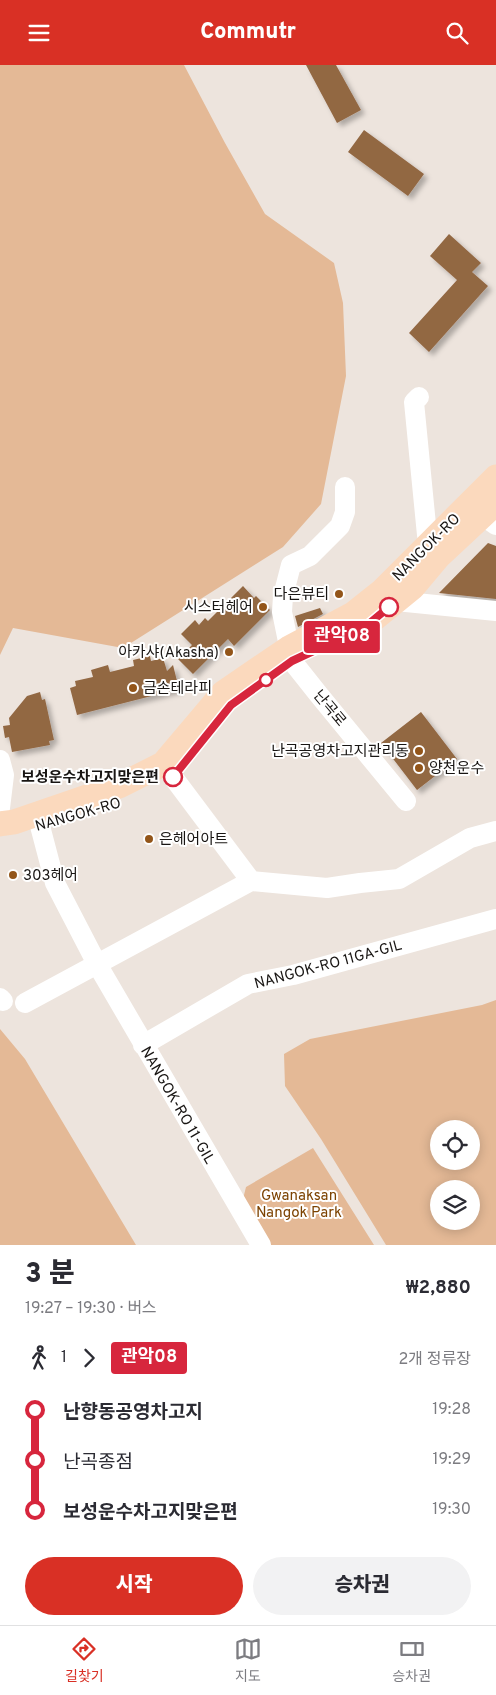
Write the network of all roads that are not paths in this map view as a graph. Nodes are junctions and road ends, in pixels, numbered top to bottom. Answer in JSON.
{"nodes":[{"id":1,"x":419,"y":397,"type":"dead end"},
{"id":2,"x":496,"y":477,"type":"edge"},
{"id":3,"x":345,"y":487,"type":"dead end"},
{"id":4,"x":492,"y":515,"type":"edge"},
{"id":5,"x":435,"y":549,"type":"junction"},
{"id":6,"x":396,"y":601,"type":"junction"},
{"id":7,"x":496,"y":611,"type":"edge"},
{"id":8,"x":290,"y":654,"type":"junction"},
{"id":9,"x":0,"y":760,"type":"edge"},
{"id":10,"x":173,"y":777,"type":"junction"},
{"id":11,"x":406,"y":801,"type":"dead end"},
{"id":12,"x":11,"y":822,"type":"edge"},
{"id":13,"x":496,"y":831,"type":"edge"},
{"id":14,"x":251,"y":881,"type":"junction"},
{"id":15,"x":496,"y":919,"type":"edge"},
{"id":16,"x":97,"y":965,"type":"junction"},
{"id":17,"x":25,"y":1003,"type":"dead end"},
{"id":18,"x":143,"y":1045,"type":"junction"},
{"id":19,"x":261,"y":1245,"type":"edge"}],
"edges":[{"from":1,"to":5,"type":"street"},
{"from":2,"to":5,"type":"main road","name":"NANGOK-RO"},
{"from":3,"to":8,"type":"street"},
{"from":4,"to":5,"type":"main road","name":"NANGOK-RO"},
{"from":5,"to":6,"type":"main road","name":"NANGOK-RO"},
{"from":5,"to":8,"type":"main road","name":"NANGOK-RO"},
{"from":6,"to":7,"type":"street"},
{"from":6,"to":8,"type":"main road","name":"NANGOK-RO"},
{"from":8,"to":10,"type":"main road","name":"NANGOK-RO"},
{"from":8,"to":11,"type":"street","name":"난곡로"},
{"from":8,"to":12,"type":"main road","name":"NANGOK-RO"},
{"from":9,"to":12,"type":"street"},
{"from":10,"to":12,"type":"main road","name":"NANGOK-RO"},
{"from":10,"to":14,"type":"street"},
{"from":12,"to":16,"type":"street","name":"NANGOK-RO 11-GIL"},
{"from":13,"to":14,"type":"street"},
{"from":14,"to":16,"type":"street"},
{"from":15,"to":18,"type":"street","name":"NANGOK-RO 11GA-GIL"},
{"from":16,"to":17,"type":"street"},
{"from":16,"to":18,"type":"street","name":"NANGOK-RO 11-GIL"},
{"from":18,"to":19,"type":"street","name":"NANGOK-RO 11-GIL"}]}
